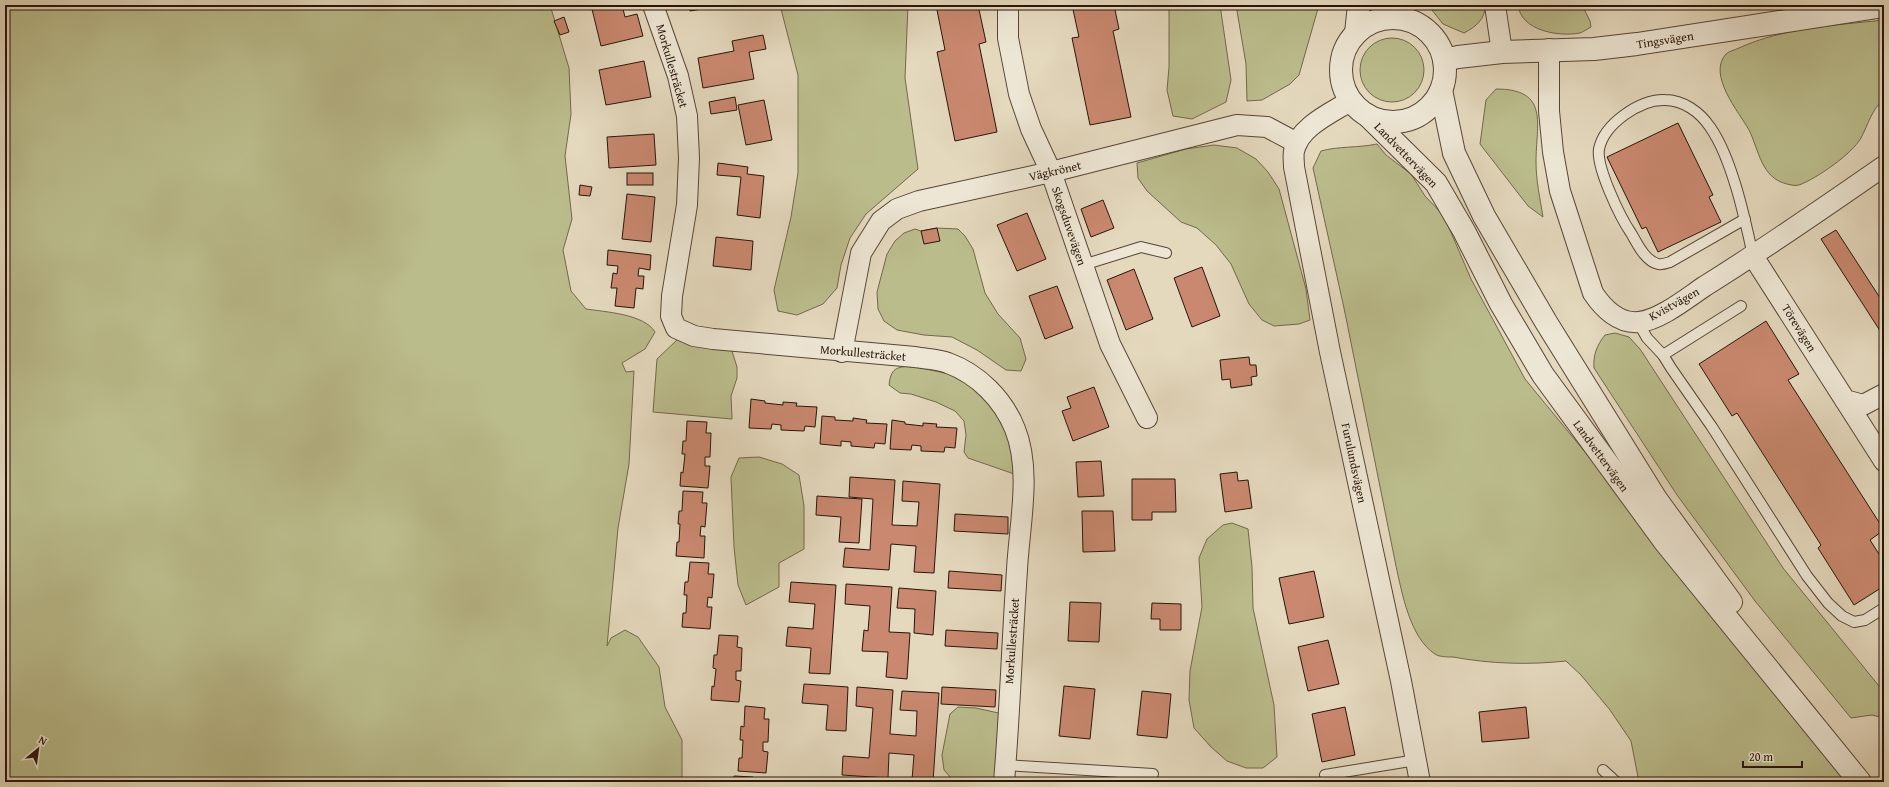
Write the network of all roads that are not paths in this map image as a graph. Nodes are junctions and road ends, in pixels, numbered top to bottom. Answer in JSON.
{"nodes":[{"id":1,"x":653,"y":5,"type":"edge"},
{"id":2,"x":1008,"y":5,"type":"edge"},
{"id":3,"x":1359,"y":5,"type":"edge"},
{"id":4,"x":1411,"y":5,"type":"edge"},
{"id":5,"x":1495,"y":5,"type":"edge"},
{"id":6,"x":1884,"y":6,"type":"edge"},
{"id":7,"x":1423,"y":27,"type":"junction"},
{"id":8,"x":1356,"y":33,"type":"junction"},
{"id":9,"x":1549,"y":49,"type":"junction"},
{"id":10,"x":1502,"y":52,"type":"junction"},
{"id":11,"x":1444,"y":60,"type":"junction"},
{"id":12,"x":1441,"y":90,"type":"junction"},
{"id":13,"x":1350,"y":100,"type":"junction"},
{"id":14,"x":1367,"y":115,"type":"junction"},
{"id":15,"x":1297,"y":143,"type":"junction"},
{"id":16,"x":1884,"y":166,"type":"edge"},
{"id":17,"x":1051,"y":172,"type":"junction"},
{"id":18,"x":1745,"y":218,"type":"junction"},
{"id":19,"x":1166,"y":253,"type":"dead end"},
{"id":20,"x":1753,"y":256,"type":"junction"},
{"id":21,"x":1083,"y":265,"type":"junction"},
{"id":22,"x":1741,"y":306,"type":"dead end"},
{"id":23,"x":1638,"y":322,"type":"junction"},
{"id":24,"x":842,"y":352,"type":"junction"},
{"id":25,"x":1663,"y":355,"type":"junction"},
{"id":26,"x":1884,"y":394,"type":"edge"},
{"id":27,"x":1854,"y":403,"type":"junction"},
{"id":28,"x":1147,"y":418,"type":"dead end"},
{"id":29,"x":1884,"y":461,"type":"edge"},
{"id":30,"x":1884,"y":608,"type":"edge"},
{"id":31,"x":1416,"y":760,"type":"junction"},
{"id":32,"x":1603,"y":770,"type":"dead end"},
{"id":33,"x":1005,"y":773,"type":"edge"},
{"id":34,"x":1153,"y":774,"type":"dead end"},
{"id":35,"x":1325,"y":775,"type":"dead end"},
{"id":36,"x":1420,"y":782,"type":"edge"},
{"id":37,"x":1616,"y":782,"type":"edge"},
{"id":38,"x":1860,"y":782,"type":"edge"},
{"id":39,"x":1876,"y":782,"type":"edge"}],
"edges":[{"from":1,"to":24,"type":"street","name":"Morkullesträcket"},
{"from":2,"to":17,"type":"street","name":"Skogsduvevägen"},
{"from":3,"to":8,"type":"street"},
{"from":4,"to":7,"type":"street"},
{"from":5,"to":10,"type":"street"},
{"from":6,"to":9,"type":"street","name":"Tingsvägen"},
{"from":7,"to":8,"type":"street"},
{"from":7,"to":11,"type":"street"},
{"from":8,"to":13,"type":"street"},
{"from":9,"to":10,"type":"street","name":"Tingsvägen"},
{"from":9,"to":23,"type":"street","name":"Kvistvägen"},
{"from":10,"to":11,"type":"street","name":"Tingsvägen"},
{"from":11,"to":12,"type":"street"},
{"from":12,"to":14,"type":"street"},
{"from":12,"to":39,"type":"street","name":"Landvettervägen"},
{"from":13,"to":14,"type":"street"},
{"from":13,"to":15,"type":"street"},
{"from":14,"to":38,"type":"street","name":"Landvettervägen"},
{"from":15,"to":17,"type":"street","name":"Vägkrönet"},
{"from":15,"to":31,"type":"street","name":"Furulundsvägen"},
{"from":16,"to":20,"type":"street","name":"Kvistvägen"},
{"from":17,"to":21,"type":"street","name":"Skogsduvevägen"},
{"from":17,"to":24,"type":"street","name":"Vägkrönet"},
{"from":18,"to":18,"type":"lane"},
{"from":18,"to":20,"type":"lane"},
{"from":19,"to":21,"type":"lane"},
{"from":20,"to":23,"type":"street","name":"Kvistvägen"},
{"from":20,"to":27,"type":"street","name":"Törevägen"},
{"from":21,"to":28,"type":"street","name":"Skogsduvevägen"},
{"from":22,"to":25,"type":"lane"},
{"from":23,"to":25,"type":"lane"},
{"from":24,"to":33,"type":"street","name":"Morkullesträcket"},
{"from":25,"to":30,"type":"lane"},
{"from":26,"to":27,"type":"street"},
{"from":27,"to":29,"type":"street","name":"Törevägen"},
{"from":31,"to":35,"type":"lane"},
{"from":31,"to":36,"type":"street","name":"Furulundsvägen"},
{"from":32,"to":37,"type":"lane"},
{"from":33,"to":34,"type":"lane","name":"Morkullesträcket"}]}
